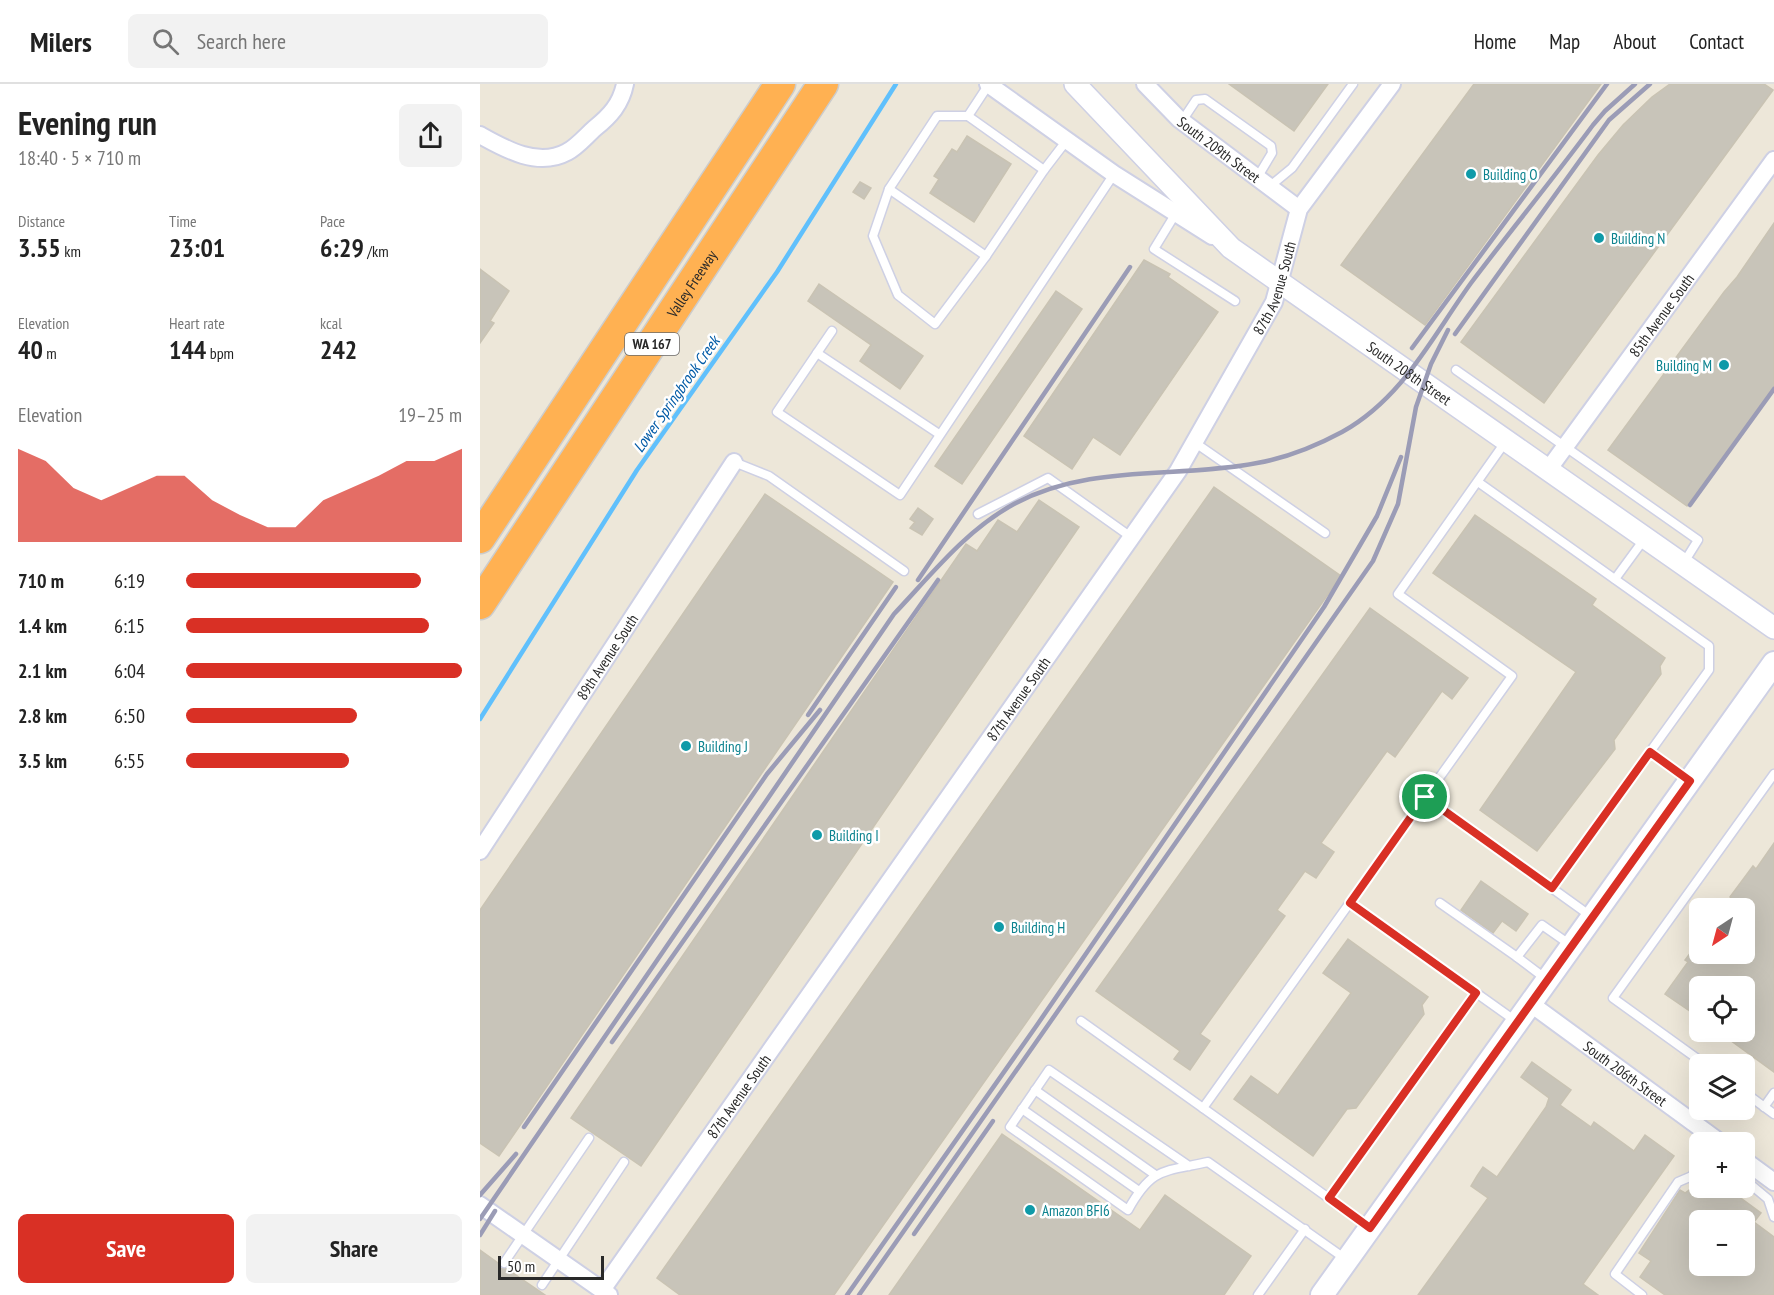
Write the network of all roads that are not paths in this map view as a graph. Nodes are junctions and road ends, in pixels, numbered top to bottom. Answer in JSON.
{"nodes":[{"id":1,"x":626,"y":84,"type":"edge"},
{"id":2,"x":780,"y":84,"type":"edge"},
{"id":3,"x":823,"y":84,"type":"edge"},
{"id":4,"x":988,"y":84,"type":"edge"},
{"id":5,"x":1075,"y":84,"type":"edge"},
{"id":6,"x":1145,"y":84,"type":"edge"},
{"id":7,"x":1353,"y":84,"type":"edge"},
{"id":8,"x":1392,"y":84,"type":"edge"},
{"id":9,"x":968,"y":116,"type":"junction"},
{"id":10,"x":1182,"y":121,"type":"junction"},
{"id":11,"x":480,"y":135,"type":"edge"},
{"id":12,"x":1067,"y":140,"type":"junction"},
{"id":13,"x":1774,"y":159,"type":"edge"},
{"id":14,"x":1044,"y":170,"type":"junction"},
{"id":15,"x":1114,"y":174,"type":"junction"},
{"id":16,"x":1263,"y":182,"type":"junction"},
{"id":17,"x":890,"y":189,"type":"junction"},
{"id":18,"x":1299,"y":210,"type":"junction"},
{"id":19,"x":1176,"y":213,"type":"junction"},
{"id":20,"x":1231,"y":248,"type":"junction"},
{"id":21,"x":986,"y":256,"type":"junction"},
{"id":22,"x":1279,"y":282,"type":"junction"},
{"id":23,"x":1235,"y":301,"type":"dead end"},
{"id":24,"x":832,"y":331,"type":"dead end"},
{"id":25,"x":817,"y":353,"type":"junction"},
{"id":26,"x":1456,"y":370,"type":"dead end"},
{"id":27,"x":939,"y":434,"type":"junction"},
{"id":28,"x":1507,"y":441,"type":"junction"},
{"id":29,"x":1194,"y":442,"type":"junction"},
{"id":30,"x":1565,"y":447,"type":"junction"},
{"id":31,"x":734,"y":462,"type":"joint"},
{"id":32,"x":1548,"y":470,"type":"junction"},
{"id":33,"x":1478,"y":482,"type":"junction"},
{"id":34,"x":978,"y":514,"type":"dead end"},
{"id":35,"x":1324,"y":533,"type":"dead end"},
{"id":36,"x":1131,"y":537,"type":"junction"},
{"id":37,"x":480,"y":538,"type":"edge"},
{"id":38,"x":1645,"y":538,"type":"junction"},
{"id":39,"x":1683,"y":564,"type":"junction"},
{"id":40,"x":904,"y":571,"type":"dead end"},
{"id":41,"x":1615,"y":579,"type":"junction"},
{"id":42,"x":480,"y":604,"type":"edge"},
{"id":43,"x":1774,"y":628,"type":"edge"},
{"id":44,"x":1774,"y":663,"type":"edge"},
{"id":45,"x":1650,"y":752,"type":"junction"},
{"id":46,"x":1774,"y":774,"type":"edge"},
{"id":47,"x":1690,"y":781,"type":"junction"},
{"id":48,"x":1425,"y":797,"type":"junction"},
{"id":49,"x":480,"y":851,"type":"edge"},
{"id":50,"x":1552,"y":888,"type":"junction"},
{"id":51,"x":1350,"y":903,"type":"junction"},
{"id":52,"x":1440,"y":903,"type":"dead end"},
{"id":53,"x":1593,"y":917,"type":"junction"},
{"id":54,"x":1572,"y":946,"type":"junction"},
{"id":55,"x":1517,"y":957,"type":"junction"},
{"id":56,"x":1548,"y":981,"type":"junction"},
{"id":57,"x":1476,"y":993,"type":"junction"},
{"id":58,"x":1531,"y":1004,"type":"junction"},
{"id":59,"x":1081,"y":1021,"type":"dead end"},
{"id":60,"x":1518,"y":1022,"type":"junction"},
{"id":61,"x":1691,"y":1054,"type":"edge"},
{"id":62,"x":1035,"y":1090,"type":"junction"},
{"id":63,"x":1774,"y":1093,"type":"edge"},
{"id":64,"x":1755,"y":1100,"type":"edge"},
{"id":65,"x":1764,"y":1107,"type":"junction"},
{"id":66,"x":1203,"y":1108,"type":"junction"},
{"id":67,"x":1022,"y":1109,"type":"junction"},
{"id":68,"x":1774,"y":1114,"type":"edge"},
{"id":69,"x":1703,"y":1132,"type":"edge"},
{"id":70,"x":589,"y":1138,"type":"dead end"},
{"id":71,"x":624,"y":1162,"type":"dead end"},
{"id":72,"x":1189,"y":1166,"type":"junction"},
{"id":73,"x":1755,"y":1168,"type":"edge"},
{"id":74,"x":1154,"y":1174,"type":"junction"},
{"id":75,"x":1689,"y":1177,"type":"edge"},
{"id":76,"x":1774,"y":1182,"type":"edge"},
{"id":77,"x":1755,"y":1188,"type":"edge"},
{"id":78,"x":1139,"y":1191,"type":"junction"},
{"id":79,"x":1329,"y":1198,"type":"junction"},
{"id":80,"x":480,"y":1205,"type":"edge"},
{"id":81,"x":1774,"y":1217,"type":"edge"},
{"id":82,"x":1370,"y":1228,"type":"junction"},
{"id":83,"x":1305,"y":1229,"type":"junction"},
{"id":84,"x":523,"y":1236,"type":"junction"},
{"id":85,"x":559,"y":1260,"type":"junction"},
{"id":86,"x":1347,"y":1260,"type":"junction"},
{"id":87,"x":504,"y":1263,"type":"dead end"},
{"id":88,"x":542,"y":1285,"type":"dead end"},
{"id":89,"x":598,"y":1291,"type":"edge"},
{"id":90,"x":1258,"y":1295,"type":"edge"},
{"id":91,"x":1322,"y":1295,"type":"edge"},
{"id":92,"x":1642,"y":1295,"type":"edge"}],
"edges":[{"from":1,"to":11,"type":"street"},
{"from":2,"to":37,"type":"highway","number":"WA 167"},
{"from":3,"to":42,"type":"highway","name":"Valley Freeway","number":"WA 167"},
{"from":4,"to":9,"type":"lane"},
{"from":4,"to":12,"type":"street"},
{"from":5,"to":20,"type":"street","name":"South 208th Street"},
{"from":6,"to":10,"type":"street","name":"South 209th Street"},
{"from":7,"to":16,"type":"lane"},
{"from":8,"to":18,"type":"street","name":"87th Avenue South"},
{"from":9,"to":14,"type":"lane"},
{"from":9,"to":17,"type":"lane"},
{"from":10,"to":16,"type":"street","name":"South 209th Street"},
{"from":10,"to":16,"type":"lane"},
{"from":12,"to":14,"type":"lane"},
{"from":12,"to":15,"type":"street"},
{"from":13,"to":30,"type":"street","name":"85th Avenue South"},
{"from":14,"to":21,"type":"lane"},
{"from":15,"to":19,"type":"street"},
{"from":15,"to":27,"type":"lane"},
{"from":16,"to":18,"type":"street","name":"South 209th Street"},
{"from":17,"to":21,"type":"lane"},
{"from":17,"to":21,"type":"lane"},
{"from":18,"to":22,"type":"street","name":"87th Avenue South"},
{"from":19,"to":20,"type":"street"},
{"from":19,"to":23,"type":"lane"},
{"from":20,"to":22,"type":"street","name":"South 208th Street"},
{"from":22,"to":28,"type":"street","name":"South 208th Street"},
{"from":22,"to":29,"type":"street","name":"87th Avenue South"},
{"from":24,"to":25,"type":"lane"},
{"from":25,"to":27,"type":"lane"},
{"from":25,"to":27,"type":"lane"},
{"from":26,"to":30,"type":"lane"},
{"from":28,"to":32,"type":"street","name":"South 208th Street"},
{"from":28,"to":33,"type":"lane"},
{"from":29,"to":35,"type":"lane"},
{"from":29,"to":36,"type":"street","name":"87th Avenue South"},
{"from":30,"to":32,"type":"street","name":"85th Avenue South"},
{"from":30,"to":39,"type":"lane"},
{"from":31,"to":40,"type":"lane"},
{"from":31,"to":49,"type":"street","name":"89th Avenue South"},
{"from":32,"to":38,"type":"street","name":"South 208th Street"},
{"from":33,"to":41,"type":"lane"},
{"from":33,"to":48,"type":"lane"},
{"from":34,"to":36,"type":"lane"},
{"from":36,"to":89,"type":"street","name":"87th Avenue South"},
{"from":38,"to":39,"type":"street","name":"South 208th Street"},
{"from":38,"to":41,"type":"lane"},
{"from":39,"to":43,"type":"street","name":"South 208th Street"},
{"from":41,"to":45,"type":"lane"},
{"from":44,"to":47,"type":"main road"},
{"from":45,"to":47,"type":"lane"},
{"from":45,"to":50,"type":"lane"},
{"from":46,"to":61,"type":"lane"},
{"from":47,"to":53,"type":"main road"},
{"from":48,"to":50,"type":"lane"},
{"from":48,"to":51,"type":"lane"},
{"from":50,"to":53,"type":"lane"},
{"from":51,"to":57,"type":"lane"},
{"from":51,"to":66,"type":"lane"},
{"from":52,"to":55,"type":"lane"},
{"from":53,"to":54,"type":"main road"},
{"from":54,"to":55,"type":"lane"},
{"from":54,"to":56,"type":"main road"},
{"from":55,"to":56,"type":"lane"},
{"from":56,"to":58,"type":"main road"},
{"from":57,"to":60,"type":"lane"},
{"from":57,"to":79,"type":"lane"},
{"from":58,"to":60,"type":"main road"},
{"from":58,"to":69,"type":"street","name":"South 206th Street"},
{"from":59,"to":66,"type":"lane"},
{"from":60,"to":82,"type":"main road"},
{"from":62,"to":67,"type":"lane"},
{"from":62,"to":72,"type":"lane"},
{"from":62,"to":74,"type":"lane"},
{"from":63,"to":65,"type":"lane"},
{"from":64,"to":65,"type":"lane"},
{"from":65,"to":68,"type":"lane"},
{"from":66,"to":79,"type":"lane"},
{"from":67,"to":78,"type":"lane"},
{"from":67,"to":78,"type":"lane"},
{"from":70,"to":84,"type":"lane"},
{"from":71,"to":85,"type":"lane"},
{"from":72,"to":74,"type":"lane"},
{"from":72,"to":83,"type":"lane"},
{"from":73,"to":76,"type":"street"},
{"from":74,"to":78,"type":"lane"},
{"from":75,"to":92,"type":"lane"},
{"from":77,"to":81,"type":"lane"},
{"from":79,"to":82,"type":"lane"},
{"from":80,"to":84,"type":"street"},
{"from":82,"to":86,"type":"main road"},
{"from":83,"to":86,"type":"lane"},
{"from":83,"to":90,"type":"lane"},
{"from":84,"to":85,"type":"street"},
{"from":84,"to":87,"type":"lane"},
{"from":85,"to":88,"type":"lane"},
{"from":85,"to":89,"type":"street"},
{"from":86,"to":91,"type":"main road"}]}
